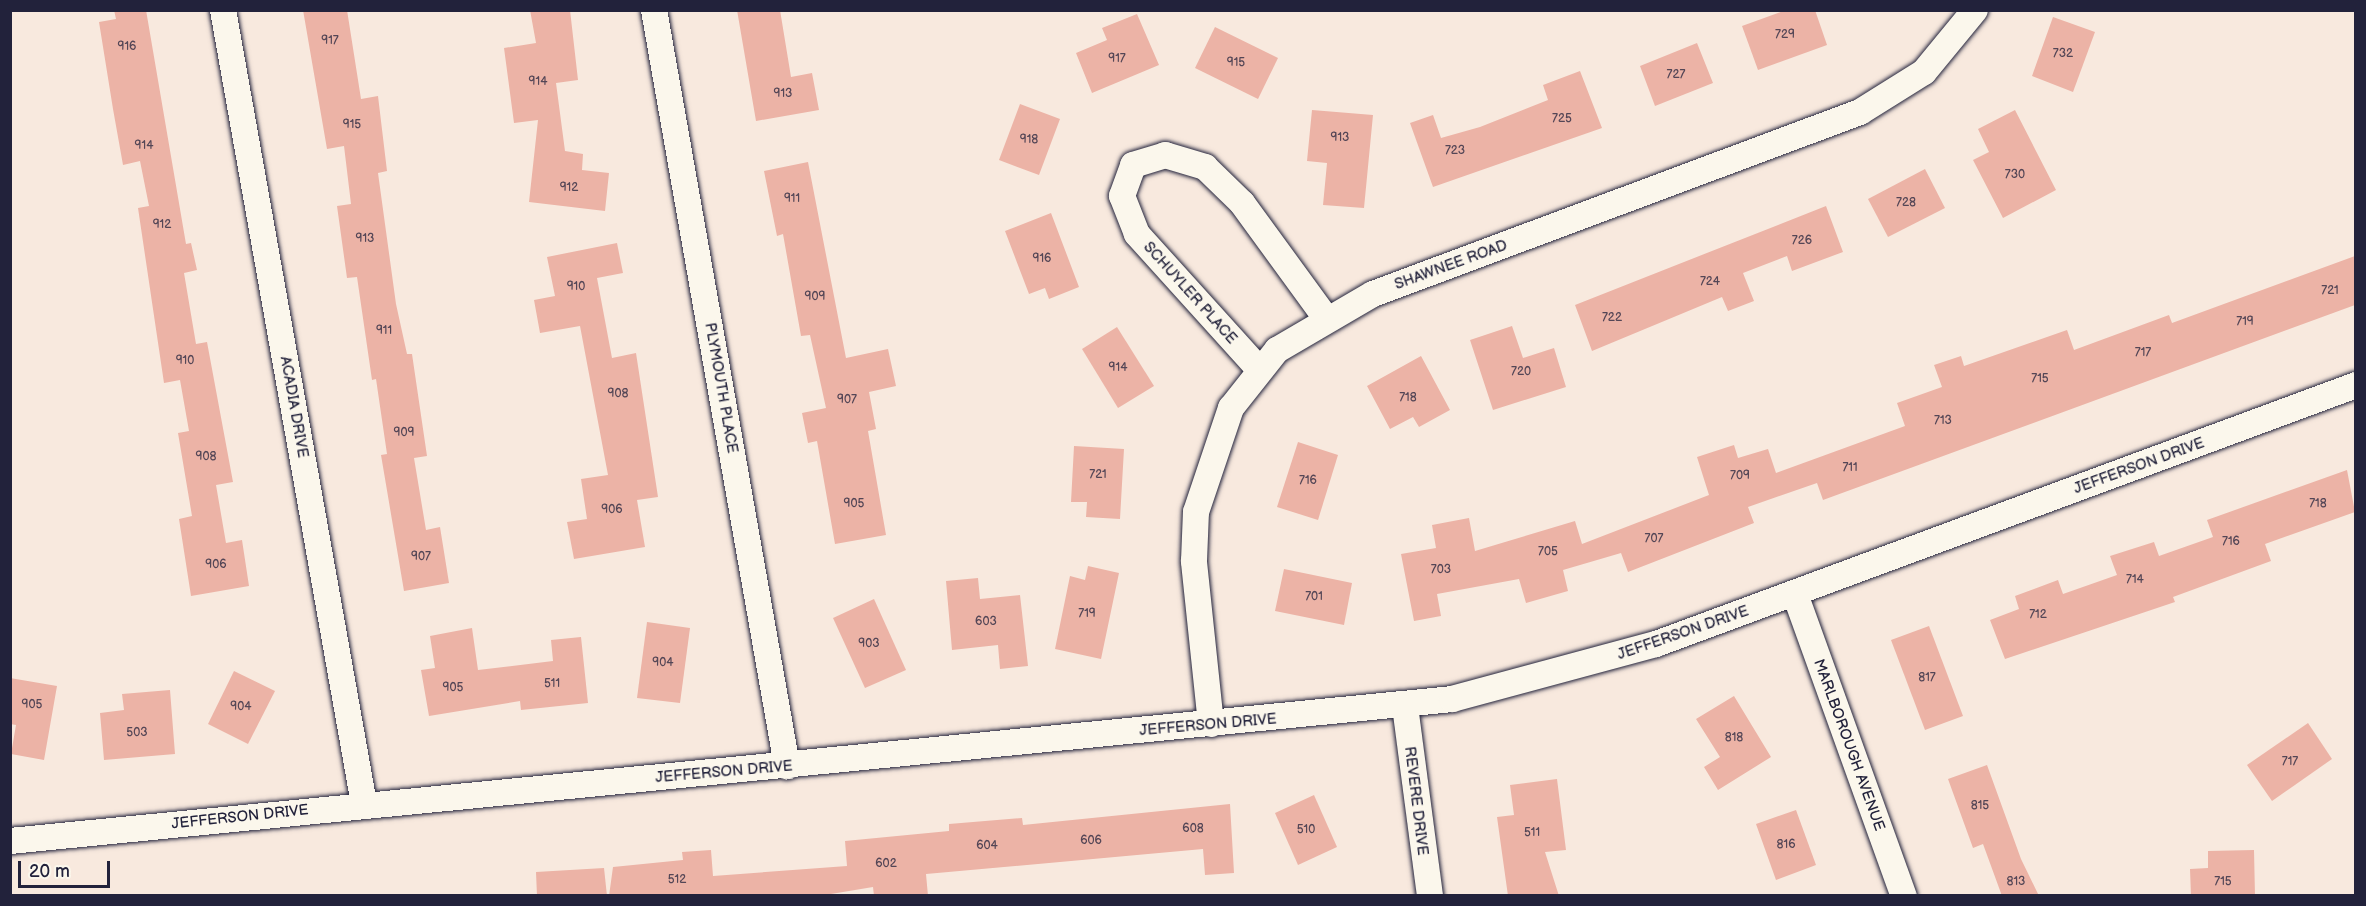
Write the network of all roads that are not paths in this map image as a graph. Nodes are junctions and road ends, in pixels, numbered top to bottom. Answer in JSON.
{"nodes":[{"id":1,"x":223,"y":10,"type":"edge"},
{"id":2,"x":654,"y":10,"type":"edge"},
{"id":3,"x":1975,"y":10,"type":"edge"},
{"id":4,"x":1326,"y":318,"type":"junction"},
{"id":5,"x":1258,"y":368,"type":"junction"},
{"id":6,"x":2355,"y":385,"type":"edge"},
{"id":7,"x":1794,"y":594,"type":"junction"},
{"id":8,"x":1405,"y":706,"type":"junction"},
{"id":9,"x":1211,"y":724,"type":"junction"},
{"id":10,"x":788,"y":766,"type":"junction"},
{"id":11,"x":364,"y":804,"type":"junction"},
{"id":12,"x":10,"y":841,"type":"edge"},
{"id":13,"x":1430,"y":896,"type":"edge"},
{"id":14,"x":1904,"y":896,"type":"edge"}],
"edges":[{"from":1,"to":11,"type":"street","name":"ACADIA DRIVE"},
{"from":2,"to":10,"type":"street","name":"PLYMOUTH PLACE"},
{"from":3,"to":4,"type":"street","name":"SHAWNEE ROAD"},
{"from":4,"to":5,"type":"street","name":"SHAWNEE ROAD"},
{"from":4,"to":5,"type":"street","name":"SCHUYLER PLACE"},
{"from":5,"to":9,"type":"street","name":"SHAWNEE ROAD"},
{"from":6,"to":7,"type":"street","name":"JEFFERSON DRIVE"},
{"from":7,"to":8,"type":"street","name":"JEFFERSON DRIVE"},
{"from":7,"to":14,"type":"street","name":"MARLBOROUGH AVENUE"},
{"from":8,"to":9,"type":"street","name":"JEFFERSON DRIVE"},
{"from":8,"to":13,"type":"street","name":"REVERE DRIVE"},
{"from":9,"to":10,"type":"street","name":"JEFFERSON DRIVE"},
{"from":10,"to":11,"type":"street","name":"JEFFERSON DRIVE"},
{"from":11,"to":12,"type":"street","name":"JEFFERSON DRIVE"}]}
